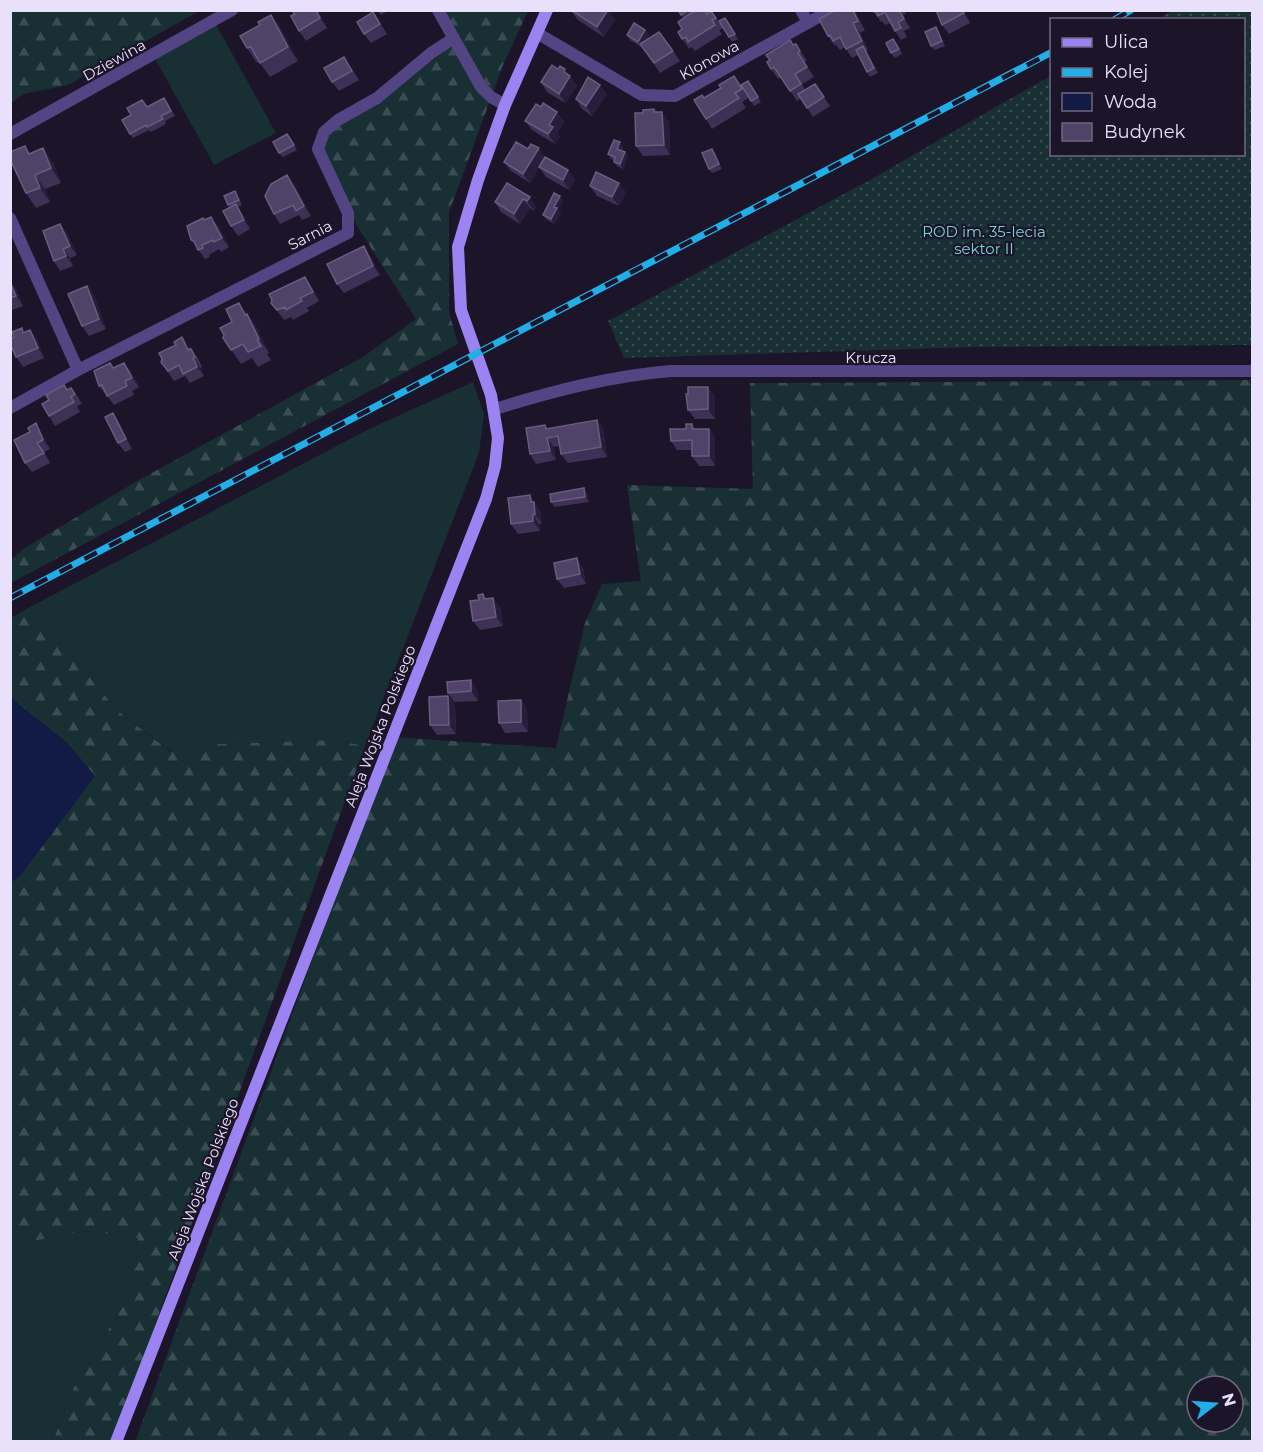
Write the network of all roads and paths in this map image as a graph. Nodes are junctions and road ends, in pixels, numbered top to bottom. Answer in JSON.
{"nodes":[{"id":1,"x":232,"y":10,"type":"edge"},
{"id":2,"x":438,"y":10,"type":"edge"},
{"id":3,"x":547,"y":10,"type":"edge"},
{"id":4,"x":801,"y":10,"type":"edge"},
{"id":5,"x":831,"y":10,"type":"edge"},
{"id":6,"x":808,"y":22,"type":"junction"},
{"id":7,"x":537,"y":33,"type":"junction"},
{"id":8,"x":454,"y":38,"type":"junction"},
{"id":9,"x":505,"y":105,"type":"junction"},
{"id":10,"x":10,"y":135,"type":"edge"},
{"id":11,"x":10,"y":218,"type":"edge"},
{"id":12,"x":78,"y":370,"type":"junction"},
{"id":13,"x":1252,"y":371,"type":"edge"},
{"id":14,"x":10,"y":408,"type":"edge"},
{"id":15,"x":495,"y":409,"type":"junction"},
{"id":16,"x":116,"y":1442,"type":"edge"}],
"edges":[{"from":1,"to":10,"type":"street","name":"Dziewina"},
{"from":2,"to":8,"type":"street"},
{"from":3,"to":7,"type":"street","name":"Aleja Wojska Polskiego"},
{"from":4,"to":6,"type":"street"},
{"from":5,"to":6,"type":"street","name":"Klonowa"},
{"from":6,"to":7,"type":"street","name":"Klonowa"},
{"from":7,"to":9,"type":"street","name":"Aleja Wojska Polskiego"},
{"from":8,"to":9,"type":"street"},
{"from":8,"to":12,"type":"street","name":"Sarnia"},
{"from":9,"to":15,"type":"street","name":"Aleja Wojska Polskiego"},
{"from":11,"to":12,"type":"street"},
{"from":12,"to":14,"type":"street","name":"Sarnia"},
{"from":13,"to":15,"type":"street","name":"Krucza"},
{"from":15,"to":16,"type":"street","name":"Aleja Wojska Polskiego"}]}
